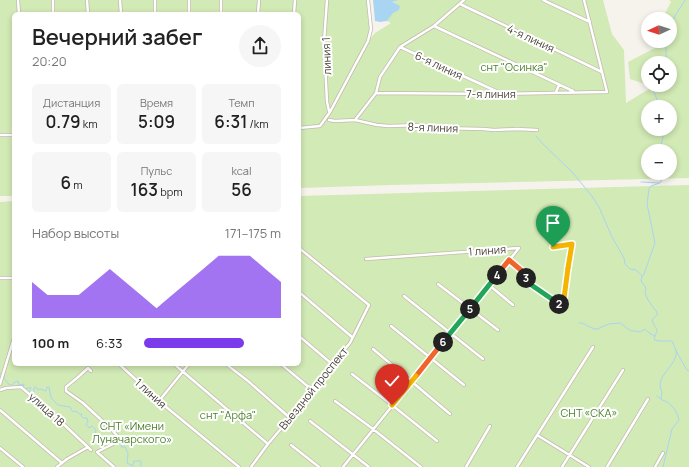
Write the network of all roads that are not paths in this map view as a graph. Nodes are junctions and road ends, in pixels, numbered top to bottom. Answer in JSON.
{"nodes":[{"id":1,"x":18,"y":0,"type":"edge"},
{"id":2,"x":53,"y":0,"type":"edge"},
{"id":3,"x":87,"y":0,"type":"edge"},
{"id":4,"x":120,"y":0,"type":"edge"},
{"id":5,"x":154,"y":0,"type":"edge"},
{"id":6,"x":189,"y":0,"type":"edge"},
{"id":7,"x":220,"y":0,"type":"edge"},
{"id":8,"x":259,"y":0,"type":"edge"},
{"id":9,"x":295,"y":0,"type":"edge"},
{"id":10,"x":327,"y":0,"type":"edge"},
{"id":11,"x":368,"y":0,"type":"edge"},
{"id":12,"x":464,"y":0,"type":"edge"},
{"id":13,"x":543,"y":0,"type":"edge"},
{"id":14,"x":584,"y":0,"type":"edge"},
{"id":15,"x":460,"y":4,"type":"junction"},
{"id":16,"x":19,"y":12,"type":"edge"},
{"id":17,"x":53,"y":12,"type":"edge"},
{"id":18,"x":88,"y":12,"type":"edge"},
{"id":19,"x":121,"y":12,"type":"edge"},
{"id":20,"x":155,"y":12,"type":"edge"},
{"id":21,"x":189,"y":12,"type":"edge"},
{"id":22,"x":221,"y":12,"type":"edge"},
{"id":23,"x":258,"y":12,"type":"edge"},
{"id":24,"x":294,"y":12,"type":"edge"},
{"id":25,"x":590,"y":22,"type":"junction"},
{"id":26,"x":434,"y":26,"type":"junction"},
{"id":27,"x":400,"y":47,"type":"junction"},
{"id":28,"x":602,"y":72,"type":"junction"},
{"id":29,"x":559,"y":84,"type":"junction"},
{"id":30,"x":556,"y":92,"type":"junction"},
{"id":31,"x":575,"y":92,"type":"junction"},
{"id":32,"x":376,"y":93,"type":"junction"},
{"id":33,"x":501,"y":94,"type":"junction"},
{"id":34,"x":330,"y":112,"type":"junction"},
{"id":35,"x":329,"y":120,"type":"dead end"},
{"id":36,"x":355,"y":120,"type":"junction"},
{"id":37,"x":301,"y":128,"type":"edge"},
{"id":38,"x":537,"y":130,"type":"dead end"},
{"id":39,"x":0,"y":135,"type":"edge"},
{"id":40,"x":12,"y":135,"type":"edge"},
{"id":41,"x":553,"y":247,"type":"dead end"},
{"id":42,"x":301,"y":250,"type":"edge"},
{"id":43,"x":366,"y":259,"type":"dead end"},
{"id":44,"x":509,"y":260,"type":"junction"},
{"id":45,"x":0,"y":278,"type":"edge"},
{"id":46,"x":12,"y":278,"type":"edge"},
{"id":47,"x":438,"y":284,"type":"dead end"},
{"id":48,"x":489,"y":285,"type":"junction"},
{"id":49,"x":301,"y":294,"type":"edge"},
{"id":50,"x":404,"y":296,"type":"dead end"},
{"id":51,"x":513,"y":305,"type":"dead end"},
{"id":52,"x":470,"y":309,"type":"junction"},
{"id":53,"x":391,"y":326,"type":"dead end"},
{"id":54,"x":498,"y":330,"type":"dead end"},
{"id":55,"x":450,"y":333,"type":"junction"},
{"id":56,"x":352,"y":337,"type":"junction"},
{"id":57,"x":301,"y":338,"type":"edge"},
{"id":58,"x":12,"y":345,"type":"edge"},
{"id":59,"x":593,"y":348,"type":"dead end"},
{"id":60,"x":373,"y":349,"type":"dead end"},
{"id":61,"x":430,"y":358,"type":"junction"},
{"id":62,"x":482,"y":360,"type":"dead end"},
{"id":63,"x":332,"y":364,"type":"junction"},
{"id":64,"x":121,"y":366,"type":"edge"},
{"id":65,"x":176,"y":366,"type":"edge"},
{"id":66,"x":188,"y":366,"type":"edge"},
{"id":67,"x":229,"y":366,"type":"edge"},
{"id":68,"x":283,"y":366,"type":"edge"},
{"id":69,"x":91,"y":370,"type":"dead end"},
{"id":70,"x":623,"y":370,"type":"dead end"},
{"id":71,"x":182,"y":372,"type":"junction"},
{"id":72,"x":352,"y":374,"type":"dead end"},
{"id":73,"x":411,"y":381,"type":"junction"},
{"id":74,"x":0,"y":384,"type":"edge"},
{"id":75,"x":464,"y":385,"type":"dead end"},
{"id":76,"x":311,"y":389,"type":"junction"},
{"id":77,"x":0,"y":390,"type":"edge"},
{"id":78,"x":648,"y":399,"type":"dead end"},
{"id":79,"x":159,"y":401,"type":"junction"},
{"id":80,"x":335,"y":401,"type":"dead end"},
{"id":81,"x":392,"y":405,"type":"junction"},
{"id":82,"x":0,"y":410,"type":"edge"},
{"id":83,"x":450,"y":414,"type":"dead end"},
{"id":84,"x":290,"y":418,"type":"junction"},
{"id":85,"x":310,"y":421,"type":"dead end"},
{"id":86,"x":490,"y":426,"type":"dead end"},
{"id":87,"x":373,"y":429,"type":"junction"},
{"id":88,"x":537,"y":435,"type":"junction"},
{"id":89,"x":117,"y":437,"type":"junction"},
{"id":90,"x":437,"y":441,"type":"dead end"},
{"id":91,"x":123,"y":442,"type":"dead end"},
{"id":92,"x":268,"y":444,"type":"junction"},
{"id":93,"x":291,"y":445,"type":"dead end"},
{"id":94,"x":88,"y":447,"type":"junction"},
{"id":95,"x":0,"y":448,"type":"edge"},
{"id":96,"x":91,"y":450,"type":"dead end"},
{"id":97,"x":663,"y":453,"type":"dead end"},
{"id":98,"x":353,"y":455,"type":"junction"},
{"id":99,"x":570,"y":455,"type":"junction"},
{"id":100,"x":62,"y":463,"type":"junction"},
{"id":101,"x":23,"y":467,"type":"edge"},
{"id":102,"x":57,"y":467,"type":"edge"},
{"id":103,"x":114,"y":467,"type":"edge"},
{"id":104,"x":240,"y":467,"type":"edge"},
{"id":105,"x":251,"y":467,"type":"edge"},
{"id":106,"x":319,"y":467,"type":"edge"},
{"id":107,"x":343,"y":467,"type":"edge"},
{"id":108,"x":369,"y":467,"type":"edge"},
{"id":109,"x":421,"y":467,"type":"edge"},
{"id":110,"x":466,"y":467,"type":"edge"},
{"id":111,"x":517,"y":467,"type":"edge"},
{"id":112,"x":562,"y":467,"type":"edge"},
{"id":113,"x":589,"y":467,"type":"edge"},
{"id":114,"x":607,"y":467,"type":"edge"},
{"id":115,"x":655,"y":467,"type":"edge"}],
"edges":[{"from":1,"to":16,"type":"street"},
{"from":2,"to":17,"type":"street"},
{"from":3,"to":18,"type":"street"},
{"from":4,"to":19,"type":"street"},
{"from":5,"to":20,"type":"street"},
{"from":6,"to":21,"type":"street"},
{"from":7,"to":22,"type":"street"},
{"from":8,"to":23,"type":"street"},
{"from":9,"to":24,"type":"street"},
{"from":10,"to":34,"type":"street","name":"линия 1"},
{"from":11,"to":34,"type":"street"},
{"from":12,"to":15,"type":"street"},
{"from":13,"to":25,"type":"street"},
{"from":14,"to":25,"type":"street"},
{"from":15,"to":26,"type":"street"},
{"from":15,"to":28,"type":"street","name":"4-я линия"},
{"from":25,"to":28,"type":"street"},
{"from":26,"to":27,"type":"street"},
{"from":26,"to":29,"type":"street"},
{"from":27,"to":32,"type":"street"},
{"from":27,"to":33,"type":"street","name":"6-я линия"},
{"from":28,"to":31,"type":"street","name":"7-я линия"},
{"from":29,"to":30,"type":"street"},
{"from":29,"to":31,"type":"street"},
{"from":30,"to":31,"type":"street","name":"7-я линия"},
{"from":30,"to":33,"type":"street","name":"7-я линия"},
{"from":32,"to":33,"type":"street","name":"7-я линия"},
{"from":32,"to":36,"type":"street"},
{"from":34,"to":37,"type":"street"},
{"from":35,"to":36,"type":"street","name":"8-я линия"},
{"from":36,"to":38,"type":"street","name":"8-я линия"},
{"from":39,"to":40,"type":"street"},
{"from":41,"to":44,"type":"street"},
{"from":42,"to":56,"type":"street","name":"Въездной проспект"},
{"from":43,"to":44,"type":"street","name":"1 линия"},
{"from":44,"to":48,"type":"street","name":"1 линия"},
{"from":45,"to":46,"type":"street"},
{"from":47,"to":52,"type":"street"},
{"from":48,"to":51,"type":"street"},
{"from":48,"to":52,"type":"street","name":"1 линия"},
{"from":49,"to":56,"type":"street"},
{"from":50,"to":55,"type":"street"},
{"from":52,"to":54,"type":"street"},
{"from":52,"to":55,"type":"street","name":"1 линия"},
{"from":53,"to":61,"type":"street"},
{"from":55,"to":61,"type":"street","name":"1 линия"},
{"from":55,"to":62,"type":"street"},
{"from":56,"to":63,"type":"street","name":"Въездной проспект"},
{"from":57,"to":63,"type":"street"},
{"from":58,"to":74,"type":"street"},
{"from":59,"to":88,"type":"street"},
{"from":60,"to":73,"type":"street"},
{"from":61,"to":73,"type":"street","name":"1 линия"},
{"from":61,"to":75,"type":"street"},
{"from":63,"to":76,"type":"street","name":"Въездной проспект"},
{"from":64,"to":79,"type":"street","name":"1 линия"},
{"from":65,"to":71,"type":"street"},
{"from":66,"to":71,"type":"street"},
{"from":67,"to":84,"type":"street"},
{"from":68,"to":76,"type":"street"},
{"from":69,"to":89,"type":"street"},
{"from":70,"to":99,"type":"street"},
{"from":71,"to":79,"type":"street"},
{"from":71,"to":92,"type":"street"},
{"from":72,"to":81,"type":"street"},
{"from":73,"to":81,"type":"street","name":"1 линия"},
{"from":73,"to":83,"type":"street"},
{"from":76,"to":84,"type":"street","name":"Въездной проспект"},
{"from":77,"to":94,"type":"street","name":"улица 18"},
{"from":78,"to":114,"type":"street"},
{"from":79,"to":104,"type":"street","name":"1 линия"},
{"from":80,"to":87,"type":"street"},
{"from":81,"to":87,"type":"street","name":"1 линия"},
{"from":81,"to":90,"type":"street"},
{"from":82,"to":100,"type":"street"},
{"from":84,"to":92,"type":"street","name":"Въездной проспект"},
{"from":85,"to":98,"type":"street"},
{"from":86,"to":110,"type":"street"},
{"from":87,"to":98,"type":"street","name":"1 линия"},
{"from":87,"to":109,"type":"street"},
{"from":88,"to":99,"type":"street"},
{"from":88,"to":111,"type":"street"},
{"from":89,"to":91,"type":"street"},
{"from":89,"to":103,"type":"street"},
{"from":92,"to":105,"type":"street","name":"Въездной проспект"},
{"from":93,"to":106,"type":"street"},
{"from":94,"to":96,"type":"street"},
{"from":94,"to":100,"type":"street"},
{"from":95,"to":101,"type":"street"},
{"from":97,"to":115,"type":"street"},
{"from":98,"to":107,"type":"street","name":"1 линия"},
{"from":98,"to":108,"type":"street"},
{"from":99,"to":112,"type":"street"},
{"from":99,"to":113,"type":"street"},
{"from":100,"to":102,"type":"street"}]}
